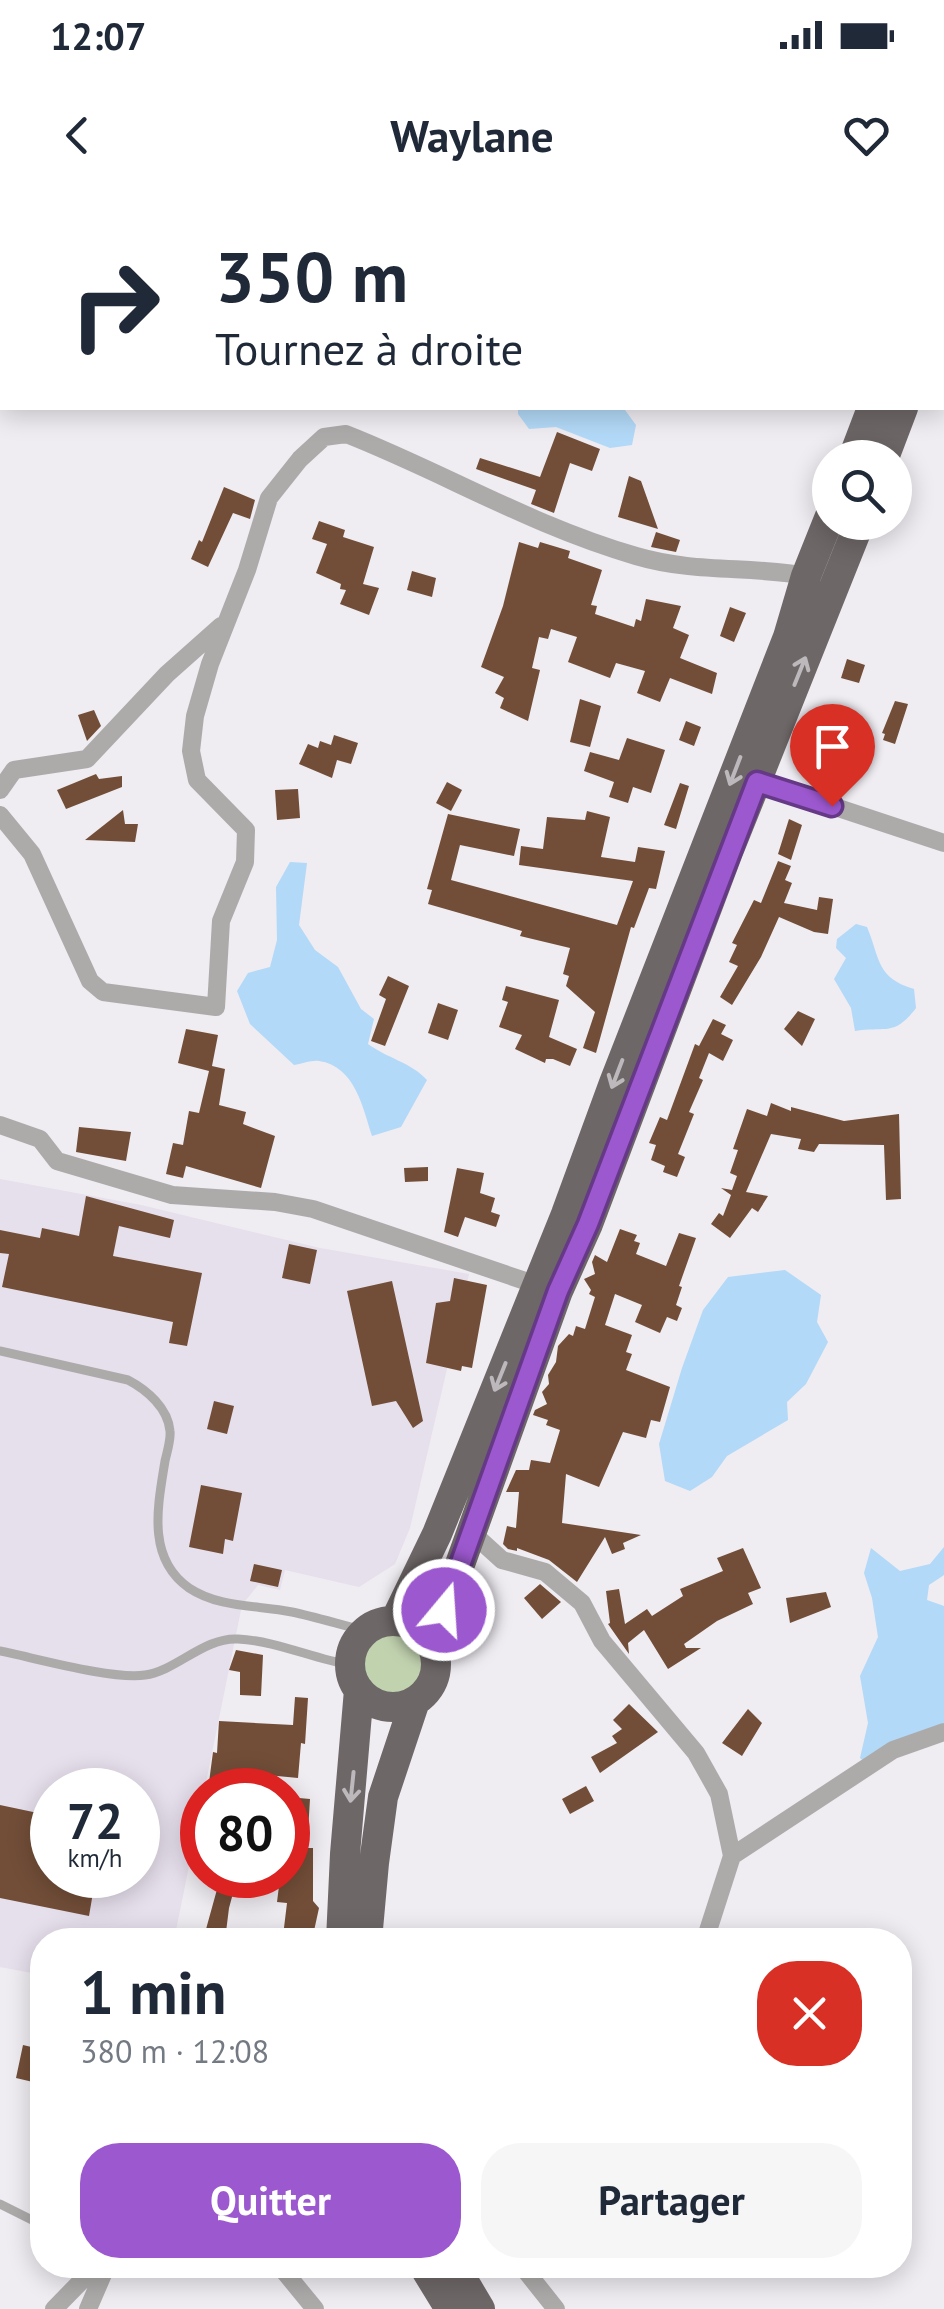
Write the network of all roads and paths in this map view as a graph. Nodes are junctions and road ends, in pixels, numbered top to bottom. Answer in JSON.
{"nodes":[{"id":1,"x":871,"y":410,"type":"edge"},
{"id":2,"x":903,"y":410,"type":"edge"},
{"id":3,"x":860,"y":440,"type":"edge"},
{"id":4,"x":891,"y":440,"type":"edge"},
{"id":5,"x":820,"y":540,"type":"edge"},
{"id":6,"x":853,"y":540,"type":"edge"},
{"id":7,"x":806,"y":576,"type":"junction"},
{"id":8,"x":836,"y":584,"type":"junction"},
{"id":9,"x":225,"y":622,"type":"junction"},
{"id":10,"x":757,"y":782,"type":"junction"},
{"id":11,"x":0,"y":790,"type":"edge"},
{"id":12,"x":0,"y":815,"type":"edge"},
{"id":13,"x":944,"y":843,"type":"edge"},
{"id":14,"x":0,"y":1125,"type":"edge"},
{"id":15,"x":547,"y":1288,"type":"junction"},
{"id":16,"x":0,"y":1351,"type":"edge"},
{"id":17,"x":470,"y":1531,"type":"junction"},
{"id":18,"x":395,"y":1621,"type":"junction"},
{"id":19,"x":366,"y":1630,"type":"junction"},
{"id":20,"x":431,"y":1645,"type":"junction"},
{"id":21,"x":0,"y":1651,"type":"edge"},
{"id":22,"x":354,"y":1678,"type":"junction"},
{"id":23,"x":415,"y":1701,"type":"junction"},
{"id":24,"x":944,"y":1732,"type":"edge"},
{"id":25,"x":732,"y":1856,"type":"junction"},
{"id":26,"x":341,"y":1928,"type":"edge"},
{"id":27,"x":370,"y":1928,"type":"edge"},
{"id":28,"x":709,"y":1928,"type":"edge"},
{"id":29,"x":0,"y":2204,"type":"edge"},
{"id":30,"x":30,"y":2219,"type":"edge"},
{"id":31,"x":84,"y":2278,"type":"edge"},
{"id":32,"x":101,"y":2278,"type":"edge"},
{"id":33,"x":290,"y":2278,"type":"edge"},
{"id":34,"x":431,"y":2278,"type":"edge"},
{"id":35,"x":462,"y":2278,"type":"edge"},
{"id":36,"x":537,"y":2278,"type":"edge"},
{"id":37,"x":54,"y":2309,"type":"edge"},
{"id":38,"x":88,"y":2309,"type":"edge"},
{"id":39,"x":314,"y":2309,"type":"edge"},
{"id":40,"x":450,"y":2309,"type":"edge"},
{"id":41,"x":480,"y":2309,"type":"edge"},
{"id":42,"x":556,"y":2309,"type":"edge"}],
"edges":[{"from":1,"to":3,"type":"highway"},
{"from":2,"to":4,"type":"highway"},
{"from":5,"to":7,"type":"highway"},
{"from":6,"to":8,"type":"highway"},
{"from":7,"to":8,"type":"street"},
{"from":7,"to":9,"type":"street"},
{"from":7,"to":15,"type":"highway","one_way":true},
{"from":10,"to":8,"type":"highway","one_way":true},
{"from":9,"to":11,"type":"street"},
{"from":9,"to":12,"type":"street"},
{"from":10,"to":13,"type":"street"},
{"from":10,"to":15,"type":"highway"},
{"from":14,"to":15,"type":"street"},
{"from":15,"to":17,"type":"highway"},
{"from":15,"to":18,"type":"highway","one_way":true},
{"from":16,"to":19,"type":"lane"},
{"from":17,"to":20,"type":"highway"},
{"from":17,"to":25,"type":"street"},
{"from":18,"to":19,"type":"highway"},
{"from":18,"to":20,"type":"highway"},
{"from":19,"to":22,"type":"highway"},
{"from":20,"to":23,"type":"highway"},
{"from":21,"to":22,"type":"lane"},
{"from":22,"to":23,"type":"highway"},
{"from":22,"to":26,"type":"highway","one_way":true},
{"from":23,"to":27,"type":"highway"},
{"from":24,"to":25,"type":"street"},
{"from":25,"to":28,"type":"street"},
{"from":29,"to":30,"type":"lane"},
{"from":31,"to":37,"type":"street"},
{"from":32,"to":38,"type":"street"},
{"from":33,"to":39,"type":"street"},
{"from":34,"to":40,"type":"highway"},
{"from":35,"to":41,"type":"highway"},
{"from":36,"to":42,"type":"street"}]}
